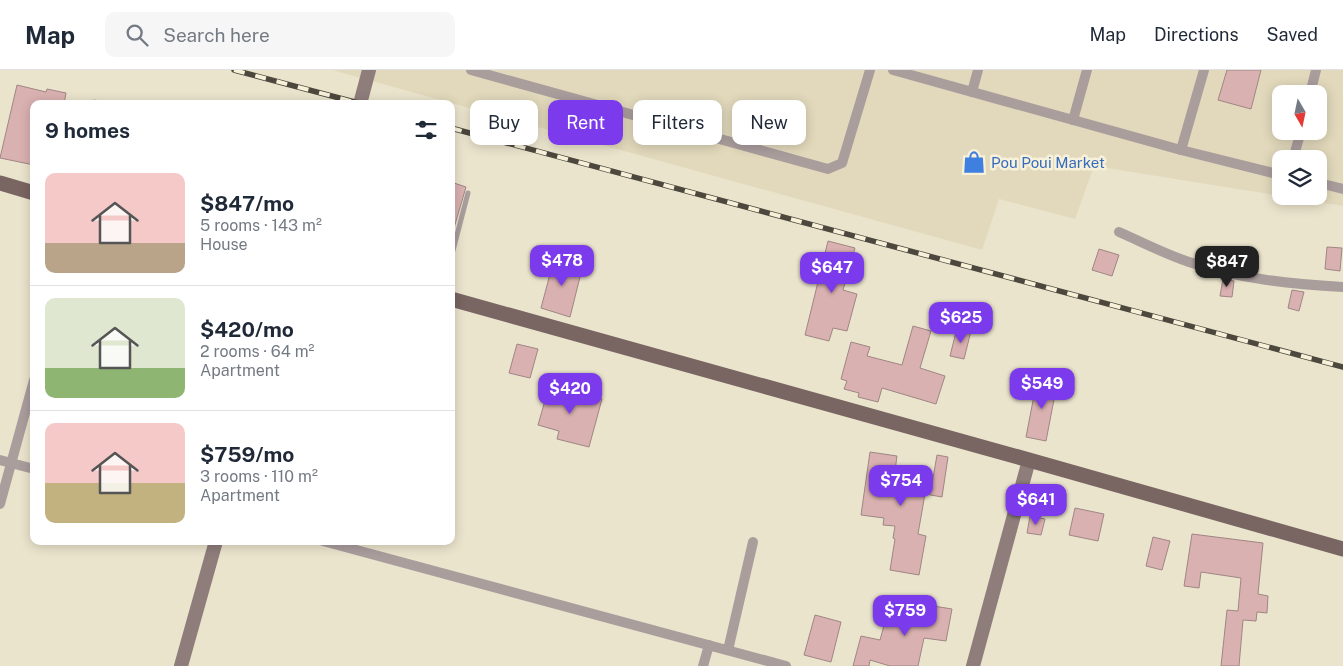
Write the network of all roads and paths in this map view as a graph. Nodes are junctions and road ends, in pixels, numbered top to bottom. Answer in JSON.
{"nodes":[{"id":1,"x":369,"y":70,"type":"edge"},
{"id":2,"x":471,"y":70,"type":"edge"},
{"id":3,"x":870,"y":70,"type":"edge"},
{"id":4,"x":893,"y":70,"type":"edge"},
{"id":5,"x":978,"y":70,"type":"edge"},
{"id":6,"x":1087,"y":70,"type":"edge"},
{"id":7,"x":1204,"y":70,"type":"edge"},
{"id":8,"x":1316,"y":70,"type":"edge"},
{"id":9,"x":1312,"y":85,"type":"edge"},
{"id":10,"x":972,"y":92,"type":"junction"},
{"id":11,"x":361,"y":100,"type":"edge"},
{"id":12,"x":1073,"y":120,"type":"junction"},
{"id":13,"x":1181,"y":150,"type":"junction"},
{"id":14,"x":1272,"y":173,"type":"edge"},
{"id":15,"x":0,"y":183,"type":"edge"},
{"id":16,"x":1327,"y":185,"type":"edge"},
{"id":17,"x":1343,"y":189,"type":"edge"},
{"id":18,"x":30,"y":192,"type":"edge"},
{"id":19,"x":468,"y":193,"type":"dead end"},
{"id":20,"x":1119,"y":232,"type":"dead end"},
{"id":21,"x":455,"y":243,"type":"edge"},
{"id":22,"x":1343,"y":287,"type":"edge"},
{"id":23,"x":455,"y":300,"type":"edge"},
{"id":24,"x":30,"y":395,"type":"edge"},
{"id":25,"x":0,"y":460,"type":"edge"},
{"id":26,"x":1029,"y":460,"type":"junction"},
{"id":27,"x":11,"y":464,"type":"junction"},
{"id":28,"x":30,"y":468,"type":"edge"},
{"id":29,"x":0,"y":504,"type":"edge"},
{"id":30,"x":754,"y":542,"type":"dead end"},
{"id":31,"x":215,"y":545,"type":"edge"},
{"id":32,"x":349,"y":545,"type":"edge"},
{"id":33,"x":1343,"y":549,"type":"edge"},
{"id":34,"x":709,"y":645,"type":"junction"},
{"id":35,"x":728,"y":650,"type":"junction"},
{"id":36,"x":181,"y":666,"type":"edge"},
{"id":37,"x":703,"y":666,"type":"edge"},
{"id":38,"x":786,"y":666,"type":"edge"},
{"id":39,"x":972,"y":666,"type":"edge"}],
"edges":[{"from":1,"to":11,"type":"street"},
{"from":2,"to":3,"type":"street"},
{"from":4,"to":10,"type":"street"},
{"from":5,"to":10,"type":"street"},
{"from":6,"to":12,"type":"street"},
{"from":7,"to":13,"type":"street"},
{"from":8,"to":9,"type":"street"},
{"from":10,"to":12,"type":"street"},
{"from":12,"to":13,"type":"street"},
{"from":13,"to":14,"type":"street"},
{"from":15,"to":18,"type":"main road"},
{"from":16,"to":17,"type":"street"},
{"from":19,"to":21,"type":"lane"},
{"from":20,"to":22,"type":"street"},
{"from":23,"to":26,"type":"main road"},
{"from":24,"to":27,"type":"street"},
{"from":25,"to":27,"type":"street"},
{"from":26,"to":33,"type":"main road"},
{"from":26,"to":39,"type":"street"},
{"from":27,"to":28,"type":"street"},
{"from":27,"to":29,"type":"street"},
{"from":30,"to":35,"type":"street"},
{"from":31,"to":36,"type":"street"},
{"from":32,"to":34,"type":"street"},
{"from":34,"to":35,"type":"street"},
{"from":34,"to":37,"type":"street"},
{"from":35,"to":38,"type":"street"}]}
